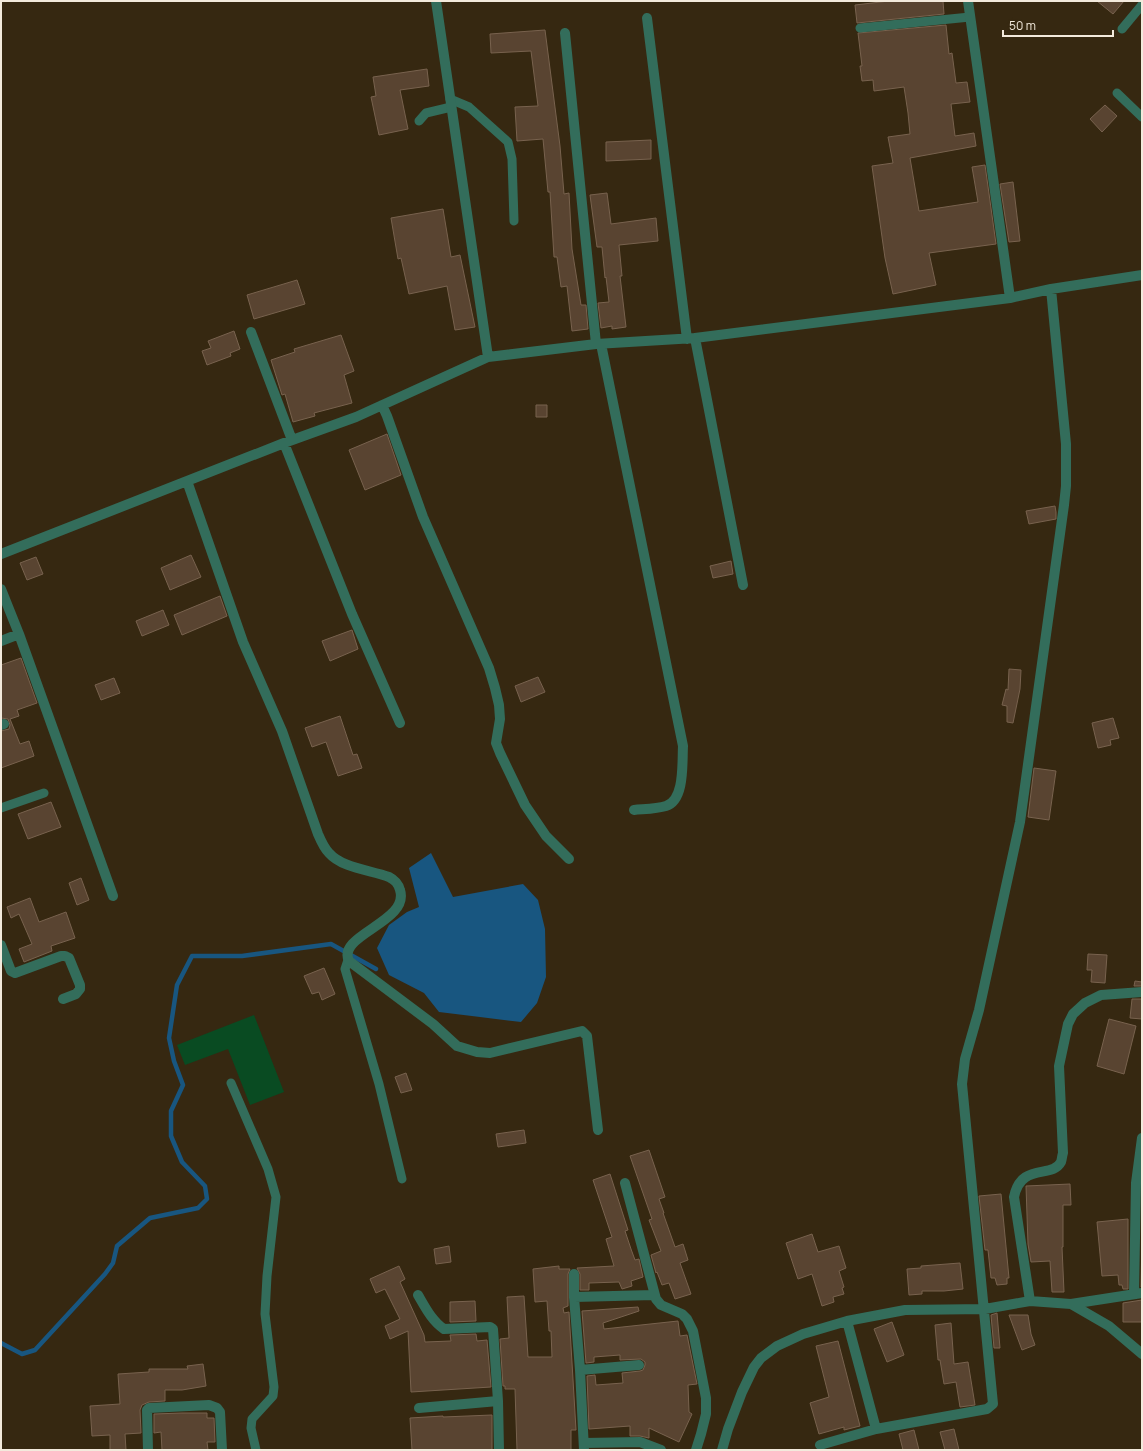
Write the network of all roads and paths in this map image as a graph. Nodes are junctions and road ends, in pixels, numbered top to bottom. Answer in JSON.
{"nodes":[{"id":1,"x":436,"y":1,"type":"edge"},
{"id":2,"x":968,"y":1,"type":"edge"},
{"id":3,"x":1142,"y":5,"type":"edge"},
{"id":4,"x":970,"y":17,"type":"junction"},
{"id":5,"x":647,"y":18,"type":"dead end"},
{"id":6,"x":860,"y":28,"type":"dead end"},
{"id":7,"x":1122,"y":28,"type":"dead end"},
{"id":8,"x":565,"y":33,"type":"dead end"},
{"id":9,"x":1118,"y":93,"type":"dead end"},
{"id":10,"x":450,"y":102,"type":"junction"},
{"id":11,"x":1140,"y":111,"type":"edge"},
{"id":12,"x":419,"y":121,"type":"dead end"},
{"id":13,"x":514,"y":221,"type":"dead end"},
{"id":14,"x":1142,"y":275,"type":"edge"},
{"id":15,"x":1051,"y":289,"type":"junction"},
{"id":16,"x":1010,"y":298,"type":"junction"},
{"id":17,"x":251,"y":332,"type":"dead end"},
{"id":18,"x":691,"y":338,"type":"junction"},
{"id":19,"x":599,"y":344,"type":"junction"},
{"id":20,"x":488,"y":358,"type":"junction"},
{"id":21,"x":382,"y":405,"type":"junction"},
{"id":22,"x":288,"y":441,"type":"junction"},
{"id":23,"x":187,"y":481,"type":"junction"},
{"id":24,"x":1,"y":554,"type":"edge"},
{"id":25,"x":743,"y":585,"type":"dead end"},
{"id":26,"x":1,"y":589,"type":"edge"},
{"id":27,"x":19,"y":634,"type":"junction"},
{"id":28,"x":1,"y":641,"type":"edge"},
{"id":29,"x":400,"y":723,"type":"dead end"},
{"id":30,"x":44,"y":793,"type":"dead end"},
{"id":31,"x":1,"y":808,"type":"edge"},
{"id":32,"x":634,"y":810,"type":"dead end"},
{"id":33,"x":569,"y":859,"type":"dead end"},
{"id":34,"x":113,"y":896,"type":"dead end"},
{"id":35,"x":1,"y":945,"type":"edge"},
{"id":36,"x":349,"y":954,"type":"junction"},
{"id":37,"x":1142,"y":992,"type":"edge"},
{"id":38,"x":63,"y":999,"type":"dead end"},
{"id":39,"x":231,"y":1083,"type":"dead end"},
{"id":40,"x":598,"y":1130,"type":"dead end"},
{"id":41,"x":1142,"y":1138,"type":"edge"},
{"id":42,"x":402,"y":1179,"type":"dead end"},
{"id":43,"x":625,"y":1183,"type":"dead end"},
{"id":44,"x":574,"y":1274,"type":"dead end"},
{"id":45,"x":1138,"y":1294,"type":"edge"},
{"id":46,"x":418,"y":1295,"type":"dead end"},
{"id":47,"x":654,"y":1295,"type":"junction"},
{"id":48,"x":574,"y":1297,"type":"junction"},
{"id":49,"x":1030,"y":1301,"type":"junction"},
{"id":50,"x":1071,"y":1304,"type":"junction"},
{"id":51,"x":985,"y":1308,"type":"junction"},
{"id":52,"x":847,"y":1321,"type":"junction"},
{"id":53,"x":1142,"y":1354,"type":"edge"},
{"id":54,"x":639,"y":1365,"type":"dead end"},
{"id":55,"x":580,"y":1370,"type":"junction"},
{"id":56,"x":498,"y":1401,"type":"junction"},
{"id":57,"x":419,"y":1408,"type":"dead end"},
{"id":58,"x":876,"y":1429,"type":"junction"},
{"id":59,"x":584,"y":1446,"type":"edge"},
{"id":60,"x":820,"y":1446,"type":"dead end"},
{"id":61,"x":148,"y":1450,"type":"edge"},
{"id":62,"x":222,"y":1450,"type":"edge"},
{"id":63,"x":256,"y":1450,"type":"edge"},
{"id":64,"x":499,"y":1450,"type":"edge"},
{"id":65,"x":661,"y":1450,"type":"edge"},
{"id":66,"x":696,"y":1450,"type":"edge"},
{"id":67,"x":722,"y":1450,"type":"edge"}],
"edges":[{"from":1,"to":10,"type":"street"},
{"from":2,"to":4,"type":"street"},
{"from":3,"to":7,"type":"lane"},
{"from":4,"to":6,"type":"lane"},
{"from":4,"to":16,"type":"street"},
{"from":5,"to":18,"type":"street"},
{"from":8,"to":19,"type":"street"},
{"from":9,"to":11,"type":"lane"},
{"from":10,"to":12,"type":"lane"},
{"from":10,"to":13,"type":"lane"},
{"from":10,"to":20,"type":"street"},
{"from":14,"to":15,"type":"street"},
{"from":15,"to":16,"type":"street"},
{"from":15,"to":51,"type":"street"},
{"from":16,"to":18,"type":"street"},
{"from":17,"to":22,"type":"street"},
{"from":18,"to":19,"type":"street"},
{"from":18,"to":25,"type":"street"},
{"from":19,"to":20,"type":"street"},
{"from":19,"to":32,"type":"street"},
{"from":20,"to":21,"type":"street"},
{"from":21,"to":22,"type":"street"},
{"from":21,"to":33,"type":"street"},
{"from":22,"to":23,"type":"street"},
{"from":22,"to":29,"type":"street"},
{"from":23,"to":24,"type":"street"},
{"from":23,"to":36,"type":"street"},
{"from":26,"to":27,"type":"street"},
{"from":27,"to":28,"type":"street"},
{"from":27,"to":34,"type":"street"},
{"from":30,"to":31,"type":"lane"},
{"from":35,"to":38,"type":"street"},
{"from":36,"to":40,"type":"street"},
{"from":36,"to":42,"type":"lane"},
{"from":37,"to":49,"type":"street"},
{"from":39,"to":63,"type":"lane"},
{"from":41,"to":45,"type":"street"},
{"from":43,"to":47,"type":"street"},
{"from":44,"to":48,"type":"street"},
{"from":45,"to":50,"type":"street"},
{"from":46,"to":56,"type":"street"},
{"from":47,"to":48,"type":"street"},
{"from":47,"to":66,"type":"street"},
{"from":48,"to":55,"type":"street"},
{"from":49,"to":50,"type":"street"},
{"from":49,"to":51,"type":"street"},
{"from":50,"to":53,"type":"street"},
{"from":51,"to":52,"type":"street"},
{"from":51,"to":58,"type":"street"},
{"from":52,"to":58,"type":"street"},
{"from":52,"to":67,"type":"street"},
{"from":54,"to":55,"type":"street"},
{"from":55,"to":59,"type":"street"},
{"from":56,"to":57,"type":"street"},
{"from":56,"to":64,"type":"street"},
{"from":58,"to":60,"type":"street"},
{"from":59,"to":65,"type":"street"},
{"from":61,"to":62,"type":"street"}]}
